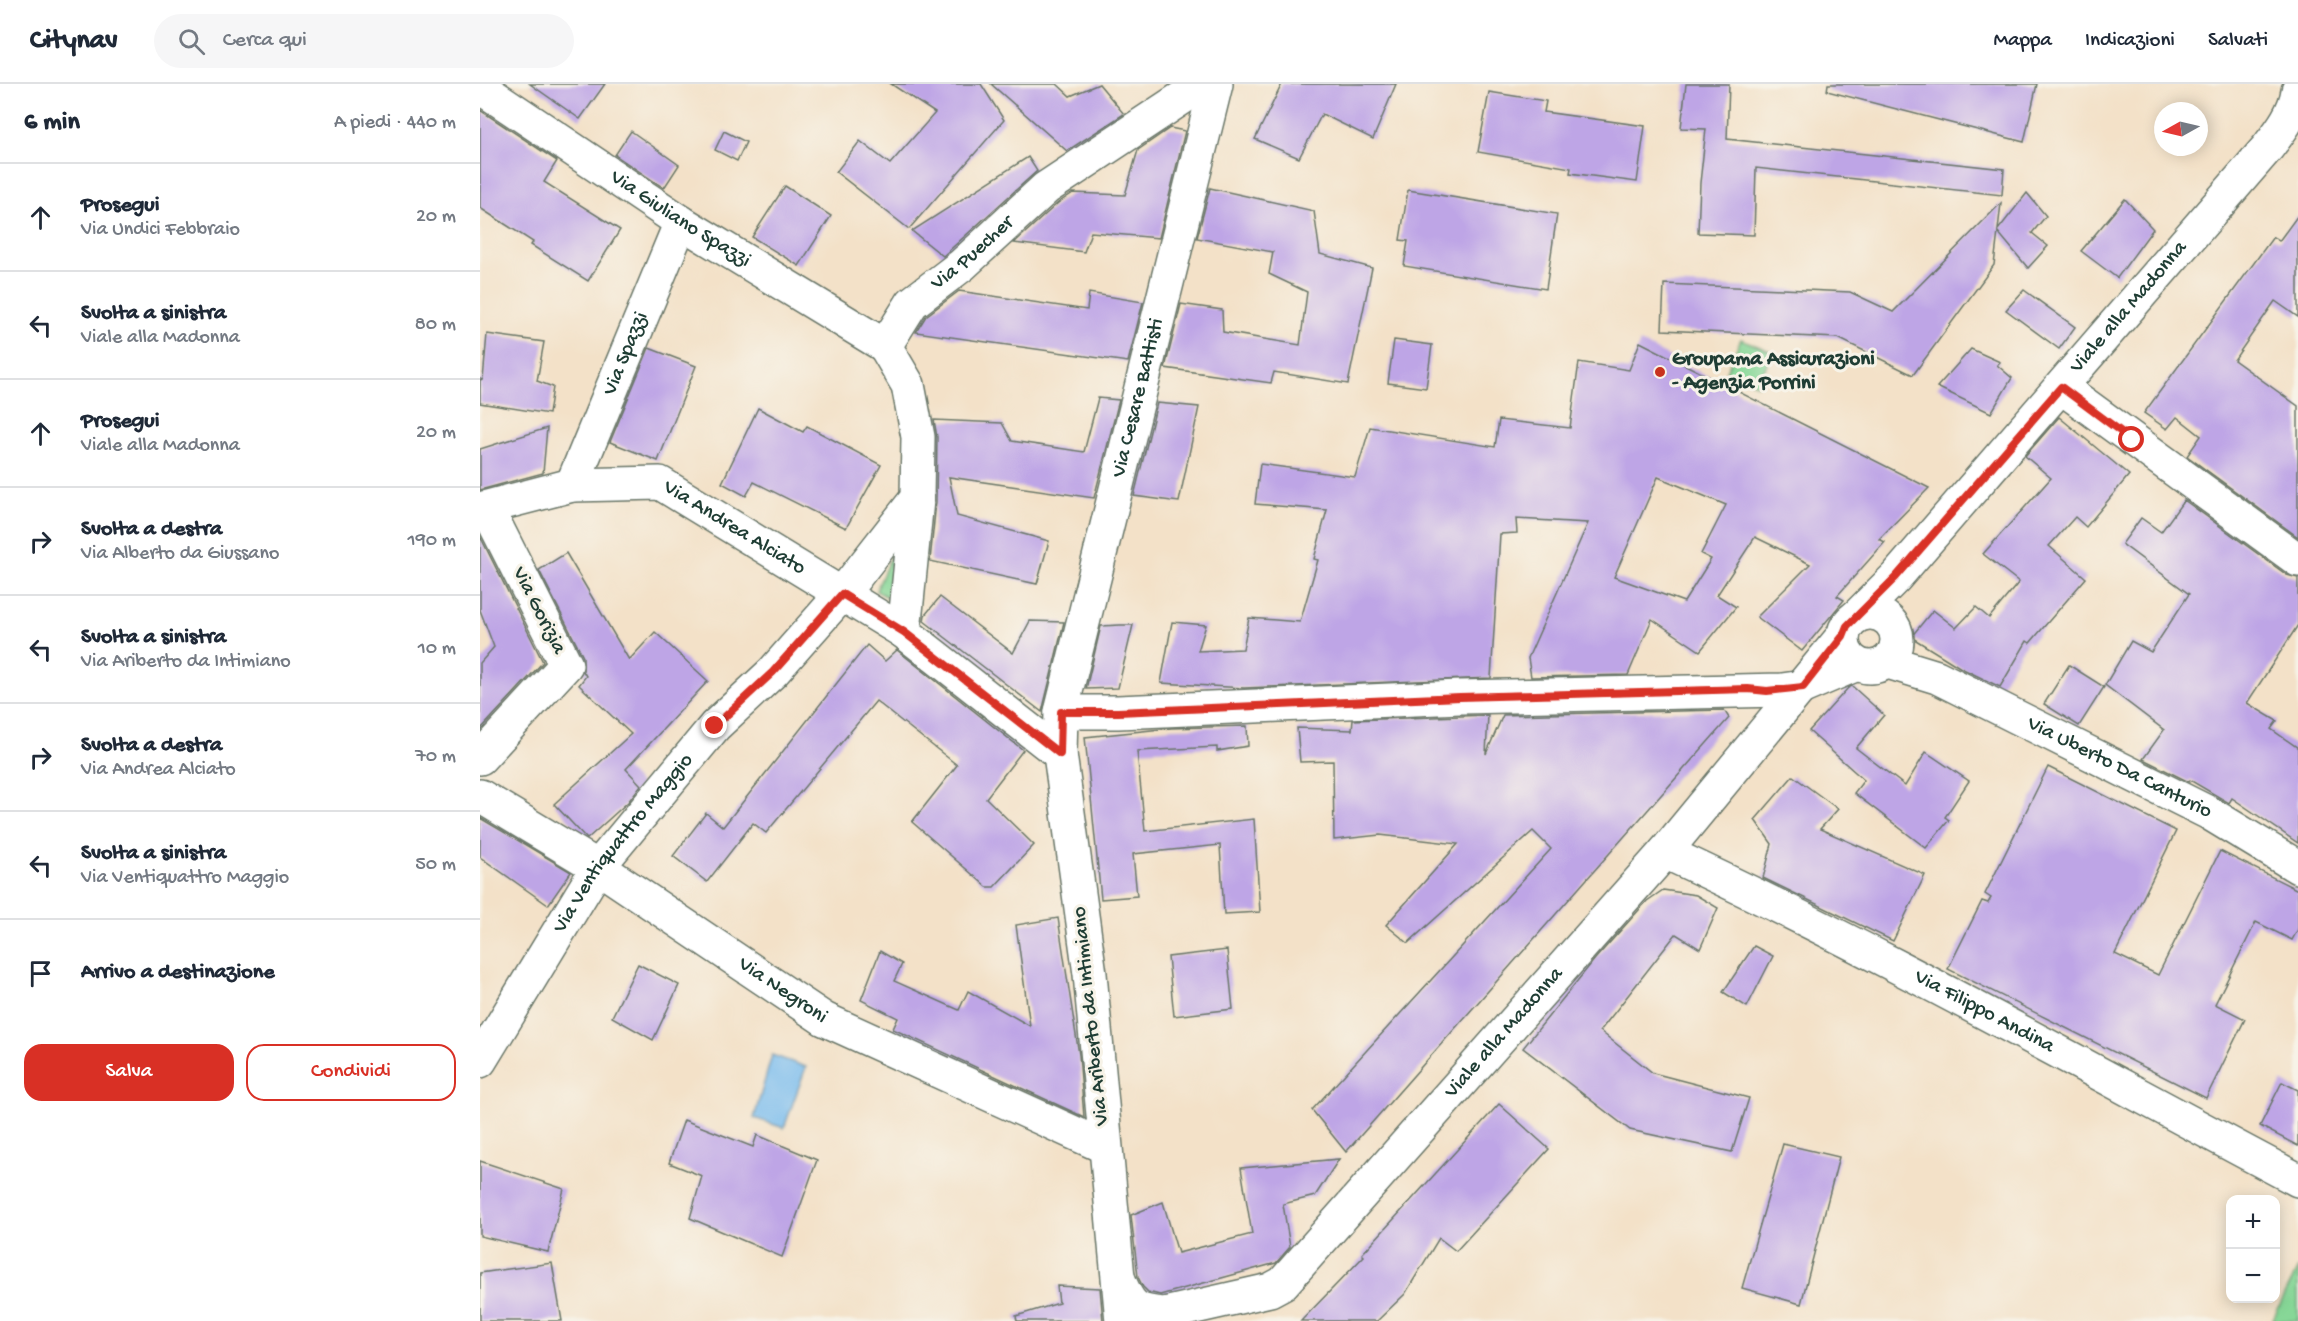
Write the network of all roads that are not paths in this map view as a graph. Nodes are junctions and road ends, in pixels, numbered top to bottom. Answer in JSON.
{"nodes":[{"id":1,"x":1203,"y":84,"type":"edge"},
{"id":2,"x":1216,"y":84,"type":"edge"},
{"id":3,"x":480,"y":87,"type":"edge"},
{"id":4,"x":2298,"y":91,"type":"edge"},
{"id":5,"x":2298,"y":131,"type":"edge"},
{"id":6,"x":2268,"y":147,"type":"junction"},
{"id":7,"x":681,"y":222,"type":"junction"},
{"id":8,"x":885,"y":346,"type":"junction"},
{"id":9,"x":2061,"y":387,"type":"junction"},
{"id":10,"x":572,"y":485,"type":"junction"},
{"id":11,"x":917,"y":498,"type":"junction"},
{"id":12,"x":483,"y":508,"type":"edge"},
{"id":13,"x":2298,"y":560,"type":"edge"},
{"id":14,"x":844,"y":595,"type":"junction"},
{"id":15,"x":904,"y":632,"type":"junction"},
{"id":16,"x":1872,"y":640,"type":"junction"},
{"id":17,"x":1803,"y":687,"type":"junction"},
{"id":18,"x":1748,"y":689,"type":"junction"},
{"id":19,"x":1061,"y":712,"type":"junction"},
{"id":20,"x":1759,"y":737,"type":"junction"},
{"id":21,"x":1054,"y":749,"type":"junction"},
{"id":22,"x":480,"y":758,"type":"edge"},
{"id":23,"x":480,"y":796,"type":"edge"},
{"id":24,"x":1665,"y":852,"type":"junction"},
{"id":25,"x":598,"y":867,"type":"junction"},
{"id":26,"x":2298,"y":867,"type":"edge"},
{"id":27,"x":480,"y":1061,"type":"edge"},
{"id":28,"x":1105,"y":1146,"type":"junction"},
{"id":29,"x":2298,"y":1180,"type":"edge"},
{"id":30,"x":1119,"y":1280,"type":"junction"},
{"id":31,"x":1154,"y":1317,"type":"edge"},
{"id":32,"x":1122,"y":1321,"type":"edge"}],
"edges":[{"from":1,"to":8,"type":"street","name":"Via Puecher"},
{"from":2,"to":19,"type":"street","name":"Via Cesare Battisti"},
{"from":3,"to":7,"type":"street","name":"Via Giuliano Spazzi"},
{"from":4,"to":6,"type":"street","name":"Viale alla Madonna"},
{"from":5,"to":6,"type":"street","name":"Viale alla Madonna"},
{"from":6,"to":9,"type":"street","name":"Viale alla Madonna"},
{"from":7,"to":8,"type":"street","name":"Via Giuliano Spazzi"},
{"from":7,"to":10,"type":"street","name":"Via Spazzi"},
{"from":8,"to":11,"type":"street"},
{"from":9,"to":13,"type":"street"},
{"from":9,"to":16,"type":"street","name":"Viale alla Madonna"},
{"from":10,"to":12,"type":"street","name":"Via Andrea Alciato"},
{"from":10,"to":14,"type":"street","name":"Via Andrea Alciato"},
{"from":11,"to":14,"type":"street"},
{"from":11,"to":15,"type":"street"},
{"from":12,"to":22,"type":"street","name":"Via Gorizia"},
{"from":14,"to":15,"type":"street","name":"Via Andrea Alciato"},
{"from":14,"to":25,"type":"street","name":"Via Ventiquattro Maggio"},
{"from":15,"to":21,"type":"street","name":"Via Andrea Alciato"},
{"from":16,"to":17,"type":"street","name":"Viale alla Madonna"},
{"from":16,"to":26,"type":"street","name":"Via Uberto Da Canturio"},
{"from":17,"to":18,"type":"street"},
{"from":17,"to":20,"type":"street","name":"Viale alla Madonna"},
{"from":18,"to":19,"type":"street"},
{"from":18,"to":20,"type":"street"},
{"from":19,"to":21,"type":"street","name":"Via Ariberto da Intimiano"},
{"from":20,"to":24,"type":"street","name":"Viale alla Madonna"},
{"from":21,"to":28,"type":"street","name":"Via Ariberto da Intimiano"},
{"from":23,"to":25,"type":"street","name":"Via Negroni"},
{"from":24,"to":29,"type":"street","name":"Via Filippo Andina"},
{"from":24,"to":31,"type":"street","name":"Viale alla Madonna"},
{"from":25,"to":27,"type":"street","name":"Via Ventiquattro Maggio"},
{"from":25,"to":28,"type":"street","name":"Via Negroni"},
{"from":28,"to":30,"type":"street","name":"Via Ariberto da Intimiano"},
{"from":30,"to":31,"type":"street","name":"Viale alla Madonna"},
{"from":30,"to":32,"type":"street","name":"Via Ariberto da Intimiano"}]}
